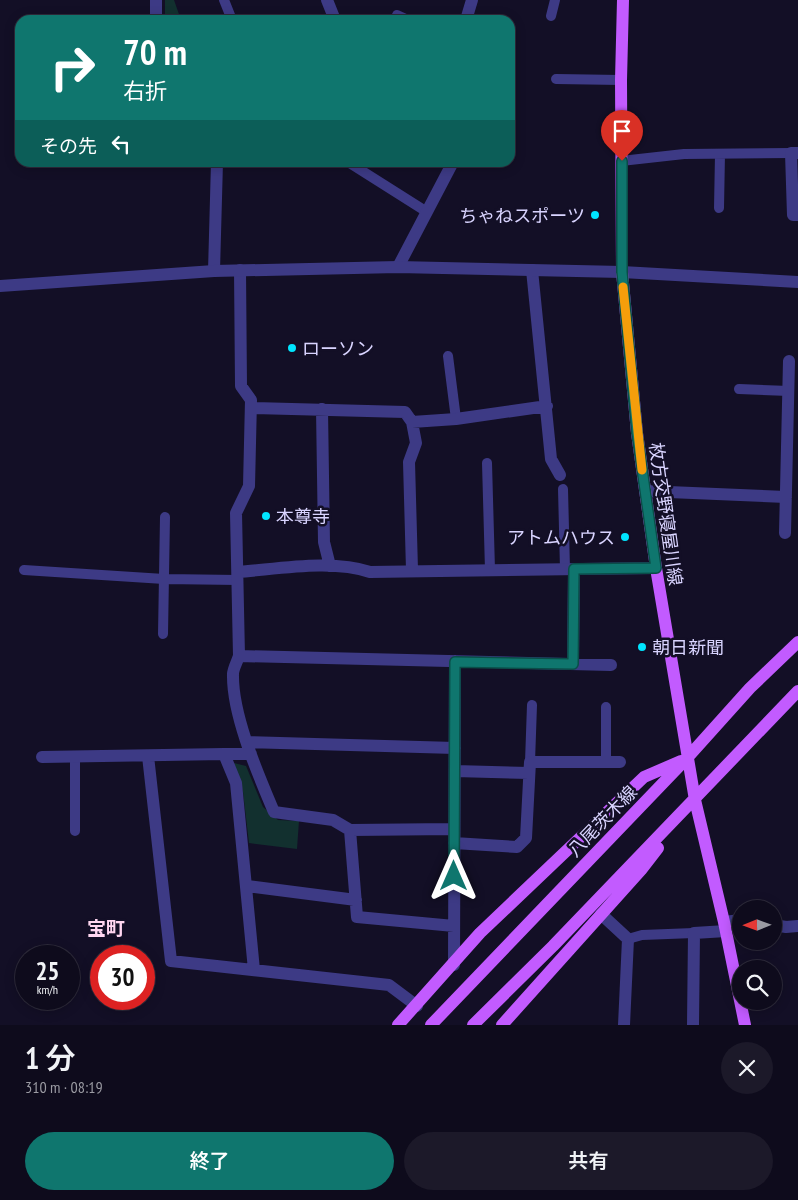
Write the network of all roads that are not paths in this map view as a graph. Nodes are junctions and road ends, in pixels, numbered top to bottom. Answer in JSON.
{"nodes":[{"id":1,"x":156,"y":0,"type":"edge"},
{"id":2,"x":224,"y":0,"type":"edge"},
{"id":3,"x":327,"y":0,"type":"edge"},
{"id":4,"x":472,"y":0,"type":"edge"},
{"id":5,"x":555,"y":0,"type":"edge"},
{"id":6,"x":623,"y":0,"type":"edge"},
{"id":7,"x":156,"y":15,"type":"edge"},
{"id":8,"x":230,"y":15,"type":"edge"},
{"id":9,"x":333,"y":15,"type":"edge"},
{"id":10,"x":468,"y":15,"type":"edge"},
{"id":11,"x":551,"y":16,"type":"dead end"},
{"id":12,"x":556,"y":79,"type":"dead end"},
{"id":13,"x":621,"y":80,"type":"junction"},
{"id":14,"x":795,"y":153,"type":"edge"},
{"id":15,"x":720,"y":154,"type":"junction"},
{"id":16,"x":622,"y":161,"type":"junction"},
{"id":17,"x":217,"y":167,"type":"edge"},
{"id":18,"x":356,"y":167,"type":"edge"},
{"id":19,"x":450,"y":167,"type":"edge"},
{"id":20,"x":719,"y":208,"type":"dead end"},
{"id":21,"x":427,"y":212,"type":"junction"},
{"id":22,"x":798,"y":215,"type":"edge"},
{"id":23,"x":398,"y":267,"type":"junction"},
{"id":24,"x":240,"y":270,"type":"junction"},
{"id":25,"x":532,"y":270,"type":"junction"},
{"id":26,"x":214,"y":271,"type":"junction"},
{"id":27,"x":622,"y":272,"type":"junction"},
{"id":28,"x":798,"y":282,"type":"edge"},
{"id":29,"x":0,"y":286,"type":"edge"},
{"id":30,"x":448,"y":356,"type":"dead end"},
{"id":31,"x":790,"y":361,"type":"dead end"},
{"id":32,"x":739,"y":389,"type":"dead end"},
{"id":33,"x":789,"y":390,"type":"junction"},
{"id":34,"x":546,"y":406,"type":"junction"},
{"id":35,"x":251,"y":408,"type":"junction"},
{"id":36,"x":322,"y":409,"type":"junction"},
{"id":37,"x":456,"y":419,"type":"junction"},
{"id":38,"x":412,"y":422,"type":"junction"},
{"id":39,"x":487,"y":463,"type":"dead end"},
{"id":40,"x":560,"y":475,"type":"dead end"},
{"id":41,"x":563,"y":489,"type":"dead end"},
{"id":42,"x":645,"y":491,"type":"junction"},
{"id":43,"x":786,"y":497,"type":"junction"},
{"id":44,"x":165,"y":517,"type":"dead end"},
{"id":45,"x":786,"y":533,"type":"dead end"},
{"id":46,"x":330,"y":566,"type":"junction"},
{"id":47,"x":656,"y":568,"type":"junction"},
{"id":48,"x":570,"y":569,"type":"junction"},
{"id":49,"x":24,"y":570,"type":"dead end"},
{"id":50,"x":412,"y":570,"type":"junction"},
{"id":51,"x":490,"y":570,"type":"junction"},
{"id":52,"x":238,"y":576,"type":"junction"},
{"id":53,"x":164,"y":579,"type":"junction"},
{"id":54,"x":163,"y":634,"type":"dead end"},
{"id":55,"x":798,"y":642,"type":"edge"},
{"id":56,"x":239,"y":656,"type":"junction"},
{"id":57,"x":455,"y":662,"type":"junction"},
{"id":58,"x":573,"y":664,"type":"junction"},
{"id":59,"x":611,"y":664,"type":"dead end"},
{"id":60,"x":798,"y":691,"type":"edge"},
{"id":61,"x":532,"y":706,"type":"dead end"},
{"id":62,"x":606,"y":707,"type":"dead end"},
{"id":63,"x":249,"y":748,"type":"junction"},
{"id":64,"x":455,"y":748,"type":"junction"},
{"id":65,"x":224,"y":754,"type":"junction"},
{"id":66,"x":148,"y":756,"type":"junction"},
{"id":67,"x":42,"y":757,"type":"dead end"},
{"id":68,"x":75,"y":757,"type":"junction"},
{"id":69,"x":688,"y":757,"type":"junction"},
{"id":70,"x":606,"y":762,"type":"junction"},
{"id":71,"x":620,"y":762,"type":"dead end"},
{"id":72,"x":530,"y":767,"type":"junction"},
{"id":73,"x":455,"y":771,"type":"junction"},
{"id":74,"x":695,"y":800,"type":"junction"},
{"id":75,"x":454,"y":829,"type":"junction"},
{"id":76,"x":350,"y":830,"type":"junction"},
{"id":77,"x":75,"y":831,"type":"dead end"},
{"id":78,"x":454,"y":843,"type":"junction"},
{"id":79,"x":247,"y":886,"type":"junction"},
{"id":80,"x":356,"y":900,"type":"junction"},
{"id":81,"x":601,"y":914,"type":"junction"},
{"id":82,"x":732,"y":923,"type":"edge"},
{"id":83,"x":454,"y":926,"type":"junction"},
{"id":84,"x":725,"y":926,"type":"junction"},
{"id":85,"x":782,"y":926,"type":"edge"},
{"id":86,"x":798,"y":926,"type":"edge"},
{"id":87,"x":694,"y":933,"type":"junction"},
{"id":88,"x":628,"y":939,"type":"junction"},
{"id":89,"x":454,"y":965,"type":"junction"},
{"id":90,"x":254,"y":970,"type":"junction"},
{"id":91,"x":417,"y":1006,"type":"junction"},
{"id":92,"x":398,"y":1025,"type":"edge"},
{"id":93,"x":431,"y":1025,"type":"edge"},
{"id":94,"x":473,"y":1025,"type":"edge"},
{"id":95,"x":502,"y":1025,"type":"edge"},
{"id":96,"x":624,"y":1025,"type":"edge"},
{"id":97,"x":693,"y":1025,"type":"edge"},
{"id":98,"x":745,"y":1025,"type":"edge"}],
"edges":[{"from":1,"to":7,"type":"street"},
{"from":2,"to":8,"type":"lane"},
{"from":3,"to":9,"type":"street"},
{"from":4,"to":10,"type":"street"},
{"from":5,"to":11,"type":"lane"},
{"from":6,"to":13,"type":"main road","name":"枚方交野寝屋川線"},
{"from":12,"to":13,"type":"lane"},
{"from":13,"to":16,"type":"main road","name":"枚方交野寝屋川線"},
{"from":14,"to":15,"type":"lane"},
{"from":14,"to":22,"type":"street"},
{"from":15,"to":16,"type":"lane"},
{"from":15,"to":20,"type":"lane"},
{"from":16,"to":27,"type":"main road","name":"枚方交野寝屋川線"},
{"from":17,"to":26,"type":"street"},
{"from":18,"to":21,"type":"lane"},
{"from":19,"to":21,"type":"street"},
{"from":21,"to":23,"type":"street"},
{"from":23,"to":24,"type":"street"},
{"from":23,"to":25,"type":"street"},
{"from":24,"to":26,"type":"street"},
{"from":24,"to":35,"type":"street"},
{"from":25,"to":27,"type":"street"},
{"from":25,"to":34,"type":"street"},
{"from":26,"to":29,"type":"street"},
{"from":27,"to":28,"type":"street"},
{"from":27,"to":42,"type":"main road","name":"枚方交野寝屋川線"},
{"from":30,"to":37,"type":"lane"},
{"from":31,"to":33,"type":"street"},
{"from":32,"to":33,"type":"lane"},
{"from":33,"to":43,"type":"street"},
{"from":34,"to":37,"type":"street"},
{"from":34,"to":40,"type":"street"},
{"from":35,"to":36,"type":"street"},
{"from":35,"to":52,"type":"street"},
{"from":36,"to":38,"type":"street"},
{"from":36,"to":46,"type":"street"},
{"from":37,"to":38,"type":"street"},
{"from":38,"to":50,"type":"street"},
{"from":39,"to":51,"type":"lane"},
{"from":41,"to":48,"type":"lane"},
{"from":42,"to":43,"type":"street"},
{"from":42,"to":47,"type":"main road","name":"枚方交野寝屋川線"},
{"from":43,"to":45,"type":"street"},
{"from":44,"to":53,"type":"lane"},
{"from":46,"to":50,"type":"street"},
{"from":46,"to":52,"type":"street"},
{"from":47,"to":48,"type":"street"},
{"from":47,"to":69,"type":"main road","name":"枚方交野寝屋川線"},
{"from":48,"to":51,"type":"street"},
{"from":48,"to":58,"type":"street"},
{"from":49,"to":53,"type":"lane"},
{"from":50,"to":51,"type":"street"},
{"from":52,"to":53,"type":"lane"},
{"from":52,"to":56,"type":"street"},
{"from":53,"to":54,"type":"lane"},
{"from":55,"to":69,"type":"main road","name":"八尾茨木線"},
{"from":56,"to":57,"type":"street"},
{"from":56,"to":63,"type":"street"},
{"from":57,"to":58,"type":"street"},
{"from":57,"to":64,"type":"street"},
{"from":58,"to":59,"type":"street"},
{"from":60,"to":74,"type":"main road"},
{"from":61,"to":72,"type":"lane"},
{"from":62,"to":70,"type":"lane"},
{"from":63,"to":64,"type":"street"},
{"from":63,"to":65,"type":"street"},
{"from":63,"to":76,"type":"street"},
{"from":64,"to":73,"type":"street"},
{"from":65,"to":66,"type":"street"},
{"from":65,"to":79,"type":"street"},
{"from":66,"to":68,"type":"street"},
{"from":66,"to":90,"type":"street"},
{"from":67,"to":68,"type":"street"},
{"from":68,"to":77,"type":"lane"},
{"from":69,"to":74,"type":"main road","name":"枚方交野寝屋川線"},
{"from":69,"to":89,"type":"main road"},
{"from":69,"to":93,"type":"main road","name":"八尾茨木線"},
{"from":70,"to":71,"type":"street"},
{"from":70,"to":72,"type":"street"},
{"from":72,"to":73,"type":"street"},
{"from":72,"to":78,"type":"street"},
{"from":73,"to":75,"type":"street"},
{"from":74,"to":81,"type":"main road"},
{"from":74,"to":84,"type":"main road","name":"枚方交野寝屋川線"},
{"from":74,"to":94,"type":"main road"},
{"from":75,"to":76,"type":"street"},
{"from":75,"to":78,"type":"street"},
{"from":76,"to":80,"type":"street"},
{"from":78,"to":83,"type":"street"},
{"from":79,"to":80,"type":"street"},
{"from":79,"to":90,"type":"street"},
{"from":80,"to":83,"type":"street"},
{"from":81,"to":88,"type":"street"},
{"from":81,"to":95,"type":"main road"},
{"from":82,"to":84,"type":"street"},
{"from":83,"to":89,"type":"street"},
{"from":84,"to":87,"type":"street"},
{"from":84,"to":98,"type":"main road","name":"枚方交野寝屋川線"},
{"from":85,"to":86,"type":"street"},
{"from":87,"to":88,"type":"lane"},
{"from":87,"to":97,"type":"street"},
{"from":88,"to":96,"type":"street"},
{"from":89,"to":91,"type":"main road"},
{"from":90,"to":91,"type":"street"},
{"from":91,"to":92,"type":"main road"}]}
